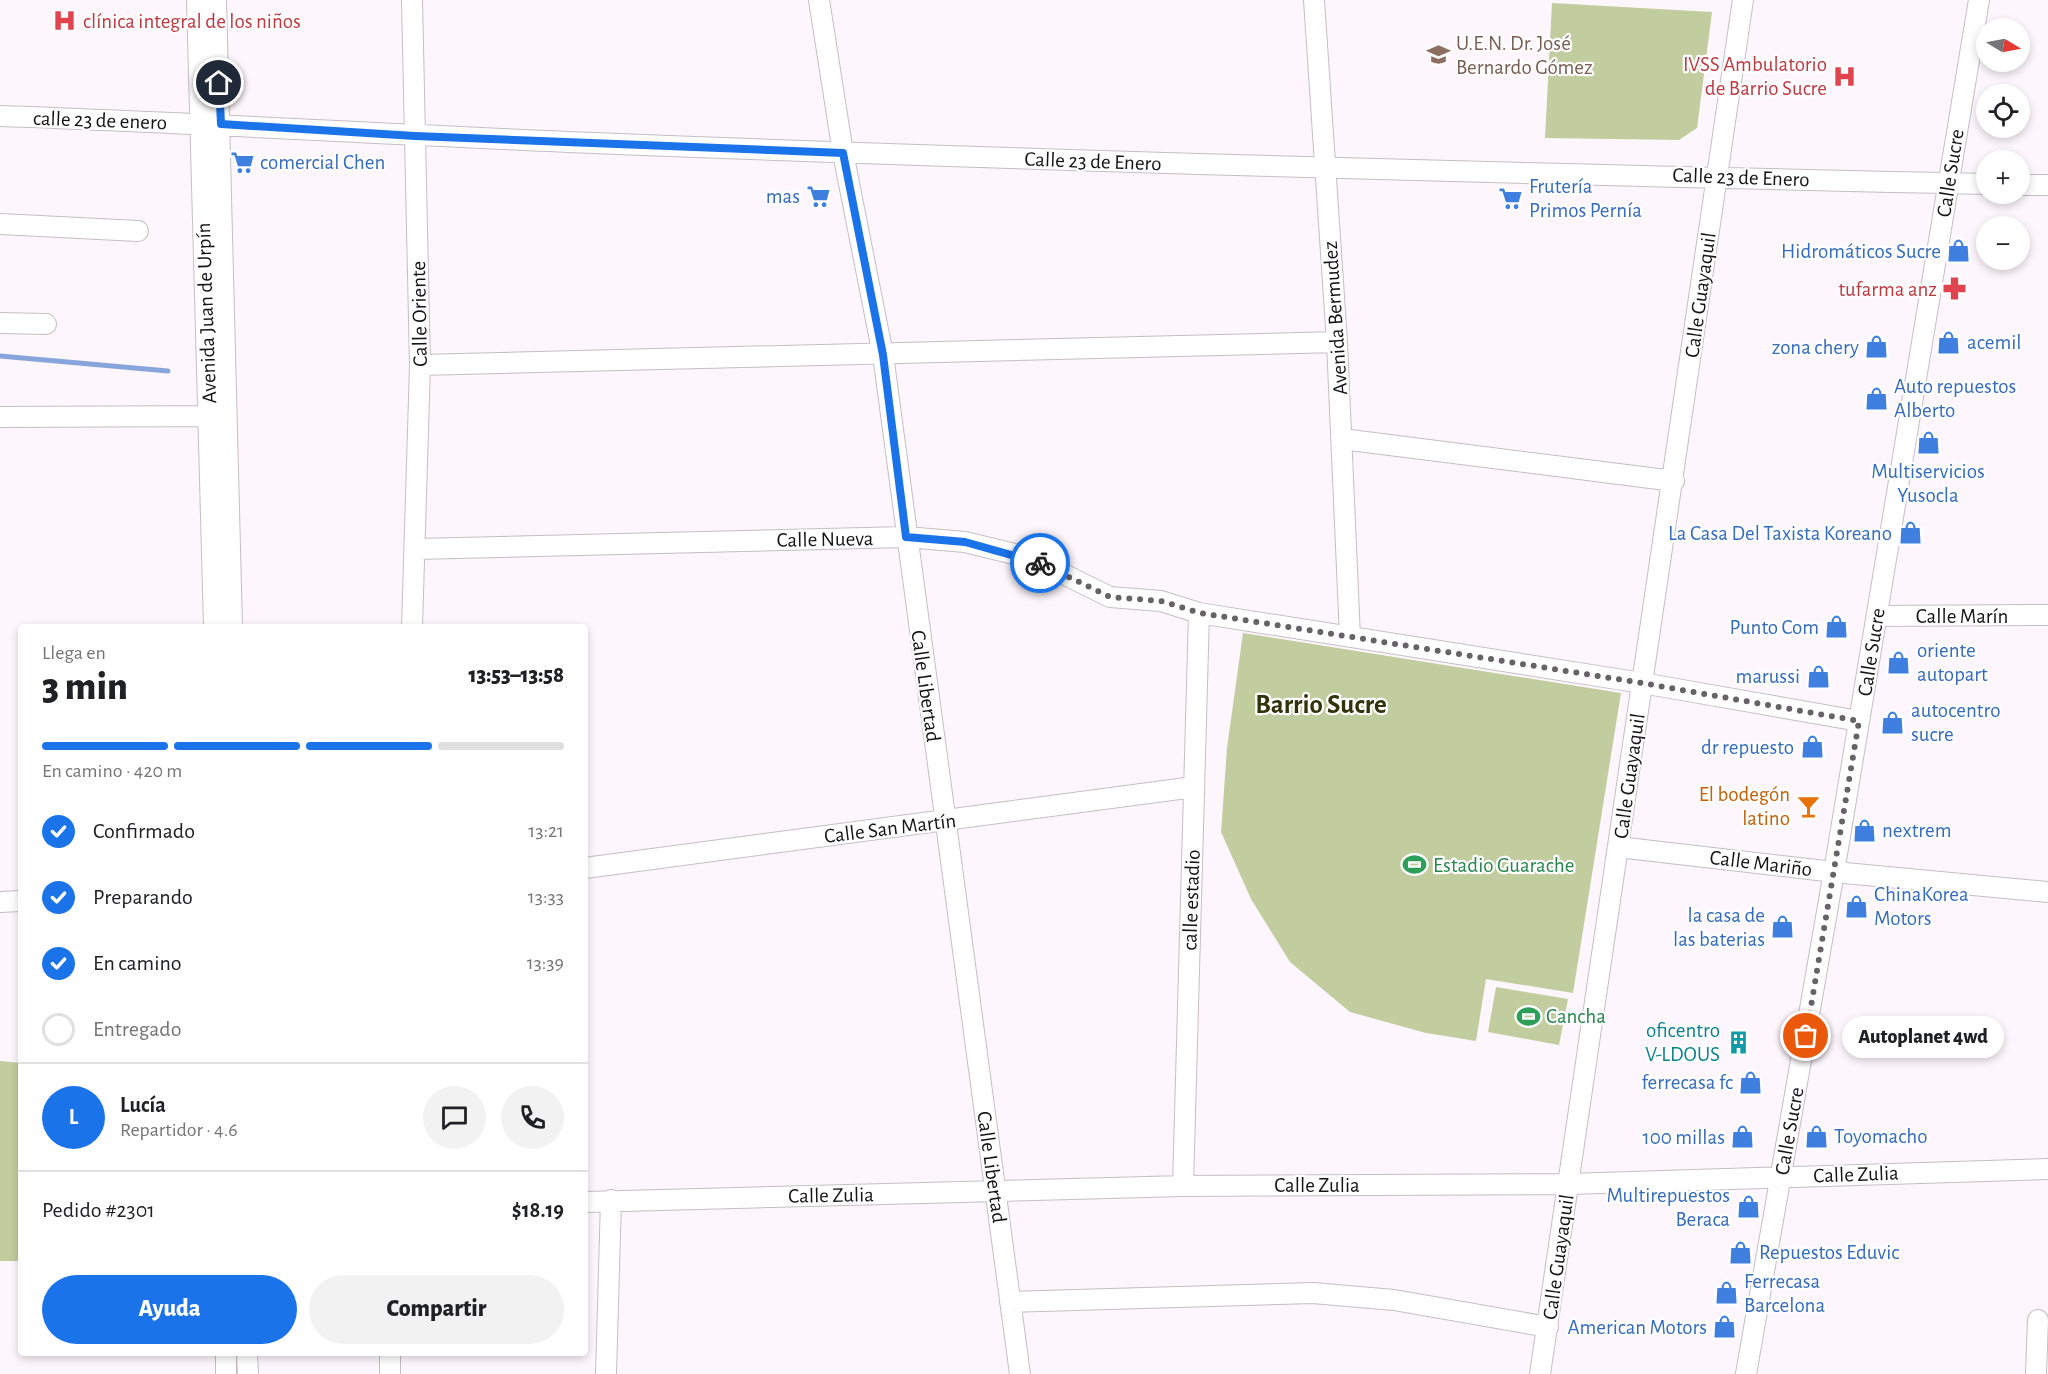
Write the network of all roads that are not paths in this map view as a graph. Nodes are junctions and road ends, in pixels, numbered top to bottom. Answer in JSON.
{"nodes":[{"id":1,"x":197,"y":0,"type":"edge"},
{"id":2,"x":216,"y":0,"type":"edge"},
{"id":3,"x":412,"y":0,"type":"edge"},
{"id":4,"x":819,"y":0,"type":"edge"},
{"id":5,"x":1314,"y":0,"type":"edge"},
{"id":6,"x":1743,"y":0,"type":"edge"},
{"id":7,"x":1978,"y":0,"type":"edge"},
{"id":8,"x":0,"y":116,"type":"edge"},
{"id":9,"x":201,"y":124,"type":"junction"},
{"id":10,"x":221,"y":124,"type":"junction"},
{"id":11,"x":415,"y":136,"type":"junction"},
{"id":12,"x":843,"y":153,"type":"junction"},
{"id":13,"x":1325,"y":167,"type":"junction"},
{"id":14,"x":1717,"y":176,"type":"junction"},
{"id":15,"x":1949,"y":183,"type":"junction"},
{"id":16,"x":1976,"y":184,"type":"edge"},
{"id":17,"x":2030,"y":185,"type":"edge"},
{"id":18,"x":2048,"y":185,"type":"edge"},
{"id":19,"x":0,"y":224,"type":"edge"},
{"id":20,"x":138,"y":231,"type":"dead end"},
{"id":21,"x":0,"y":323,"type":"edge"},
{"id":22,"x":46,"y":324,"type":"dead end"},
{"id":23,"x":1337,"y":342,"type":"junction"},
{"id":24,"x":883,"y":355,"type":"junction"},
{"id":25,"x":420,"y":365,"type":"junction"},
{"id":26,"x":218,"y":416,"type":"junction"},
{"id":27,"x":0,"y":417,"type":"edge"},
{"id":28,"x":1342,"y":439,"type":"junction"},
{"id":29,"x":1674,"y":481,"type":"junction"},
{"id":30,"x":906,"y":537,"type":"junction"},
{"id":31,"x":416,"y":549,"type":"junction"},
{"id":32,"x":1200,"y":613,"type":"junction"},
{"id":33,"x":2048,"y":615,"type":"edge"},
{"id":34,"x":1877,"y":616,"type":"junction"},
{"id":35,"x":214,"y":624,"type":"edge"},
{"id":36,"x":232,"y":624,"type":"edge"},
{"id":37,"x":412,"y":624,"type":"edge"},
{"id":38,"x":1350,"y":637,"type":"junction"},
{"id":39,"x":1642,"y":683,"type":"junction"},
{"id":40,"x":1859,"y":721,"type":"junction"},
{"id":41,"x":1194,"y":788,"type":"junction"},
{"id":42,"x":944,"y":821,"type":"junction"},
{"id":43,"x":1618,"y":847,"type":"junction"},
{"id":44,"x":588,"y":868,"type":"edge"},
{"id":45,"x":1834,"y":872,"type":"junction"},
{"id":46,"x":2048,"y":892,"type":"edge"},
{"id":47,"x":18,"y":901,"type":"edge"},
{"id":48,"x":0,"y":902,"type":"edge"},
{"id":49,"x":2048,"y":1169,"type":"edge"},
{"id":50,"x":1781,"y":1176,"type":"junction"},
{"id":51,"x":1569,"y":1184,"type":"junction"},
{"id":52,"x":1183,"y":1186,"type":"junction"},
{"id":53,"x":995,"y":1191,"type":"junction"},
{"id":54,"x":611,"y":1200,"type":"junction"},
{"id":55,"x":588,"y":1202,"type":"edge"},
{"id":56,"x":1010,"y":1302,"type":"junction"},
{"id":57,"x":2038,"y":1320,"type":"dead end"},
{"id":58,"x":1548,"y":1327,"type":"junction"},
{"id":59,"x":226,"y":1356,"type":"edge"},
{"id":60,"x":247,"y":1356,"type":"edge"},
{"id":61,"x":390,"y":1356,"type":"edge"},
{"id":62,"x":226,"y":1374,"type":"edge"},
{"id":63,"x":248,"y":1374,"type":"edge"},
{"id":64,"x":390,"y":1374,"type":"edge"},
{"id":65,"x":606,"y":1374,"type":"edge"},
{"id":66,"x":1020,"y":1374,"type":"edge"},
{"id":67,"x":1540,"y":1374,"type":"edge"},
{"id":68,"x":1746,"y":1374,"type":"edge"},
{"id":69,"x":2036,"y":1374,"type":"edge"}],
"edges":[{"from":1,"to":9,"type":"street","name":"Avenida Juan de Urpín"},
{"from":2,"to":10,"type":"street","name":"Avenida Juan de Urpín"},
{"from":3,"to":11,"type":"street","name":"Calle Oriente"},
{"from":4,"to":12,"type":"street","name":"Calle Libertad"},
{"from":5,"to":13,"type":"street","name":"Avenida Bermudez"},
{"from":6,"to":14,"type":"street","name":"Calle Guayaquil"},
{"from":7,"to":15,"type":"street","name":"Calle Sucre"},
{"from":8,"to":9,"type":"street","name":"calle 23 de enero"},
{"from":9,"to":10,"type":"street","name":"Calle 23 de Enero"},
{"from":9,"to":26,"type":"street","name":"Avenida Juan de Urpín"},
{"from":10,"to":11,"type":"street","name":"Calle 23 de Enero"},
{"from":10,"to":26,"type":"street","name":"Avenida Juan de Urpín"},
{"from":11,"to":12,"type":"street","name":"Calle 23 de Enero"},
{"from":11,"to":25,"type":"street","name":"Calle Oriente"},
{"from":12,"to":13,"type":"street","name":"Calle 23 de Enero"},
{"from":12,"to":24,"type":"street","name":"Calle Libertad"},
{"from":13,"to":14,"type":"street","name":"Calle 23 de Enero"},
{"from":13,"to":23,"type":"street","name":"Avenida Bermudez"},
{"from":14,"to":15,"type":"street","name":"Calle 23 de Enero"},
{"from":14,"to":29,"type":"street","name":"Calle Guayaquil"},
{"from":15,"to":16,"type":"street","name":"Calle 23 de Enero"},
{"from":15,"to":34,"type":"street","name":"Calle Sucre"},
{"from":17,"to":18,"type":"street"},
{"from":19,"to":20,"type":"street"},
{"from":21,"to":22,"type":"street"},
{"from":23,"to":24,"type":"street"},
{"from":23,"to":28,"type":"street","name":"Avenida Bermudez"},
{"from":24,"to":25,"type":"street"},
{"from":24,"to":30,"type":"street","name":"Calle Libertad"},
{"from":25,"to":31,"type":"street","name":"Calle Oriente"},
{"from":26,"to":27,"type":"street"},
{"from":26,"to":35,"type":"street","name":"Avenida Juan de Urpín"},
{"from":26,"to":36,"type":"street","name":"Avenida Juan de Urpín"},
{"from":28,"to":29,"type":"street"},
{"from":28,"to":38,"type":"street","name":"Avenida Bermudez"},
{"from":29,"to":39,"type":"street","name":"Calle Guayaquil"},
{"from":30,"to":31,"type":"street","name":"Calle Nueva"},
{"from":30,"to":32,"type":"street","name":"Calle Nueva"},
{"from":30,"to":42,"type":"street","name":"Calle Libertad"},
{"from":31,"to":37,"type":"street","name":"Calle Oriente"},
{"from":32,"to":38,"type":"street","name":"Calle Nueva"},
{"from":32,"to":41,"type":"street","name":"calle estadio"},
{"from":33,"to":34,"type":"street","name":"Calle Marín"},
{"from":34,"to":40,"type":"street","name":"Calle Sucre"},
{"from":38,"to":39,"type":"street","name":"Calle Nueva"},
{"from":39,"to":40,"type":"street","name":"Calle Nueva"},
{"from":39,"to":43,"type":"street","name":"Calle Guayaquil"},
{"from":40,"to":45,"type":"street","name":"Calle Sucre"},
{"from":41,"to":42,"type":"street","name":"Calle San Martín"},
{"from":41,"to":52,"type":"street","name":"calle estadio"},
{"from":42,"to":44,"type":"street","name":"Calle San Martín"},
{"from":42,"to":53,"type":"street","name":"Calle Libertad"},
{"from":43,"to":45,"type":"street","name":"Calle Mariño"},
{"from":43,"to":51,"type":"street","name":"Calle Guayaquil"},
{"from":45,"to":46,"type":"street","name":"Calle Mariño"},
{"from":45,"to":50,"type":"street","name":"Calle Sucre"},
{"from":47,"to":48,"type":"street"},
{"from":49,"to":50,"type":"street","name":"Calle Zulia"},
{"from":50,"to":51,"type":"street","name":"Calle Zulia"},
{"from":50,"to":68,"type":"street","name":"Calle Sucre"},
{"from":51,"to":52,"type":"street","name":"Calle Zulia"},
{"from":51,"to":58,"type":"street","name":"Calle Guayaquil"},
{"from":52,"to":53,"type":"street","name":"Calle Zulia"},
{"from":53,"to":54,"type":"street","name":"Calle Zulia"},
{"from":53,"to":56,"type":"street","name":"Calle Libertad"},
{"from":54,"to":55,"type":"street","name":"Calle Zulia"},
{"from":54,"to":65,"type":"street"},
{"from":56,"to":58,"type":"street"},
{"from":56,"to":66,"type":"street","name":"Calle Libertad"},
{"from":57,"to":69,"type":"street"},
{"from":58,"to":67,"type":"street","name":"Calle Guayaquil"},
{"from":59,"to":62,"type":"street"},
{"from":60,"to":63,"type":"street"},
{"from":61,"to":64,"type":"street"}]}
